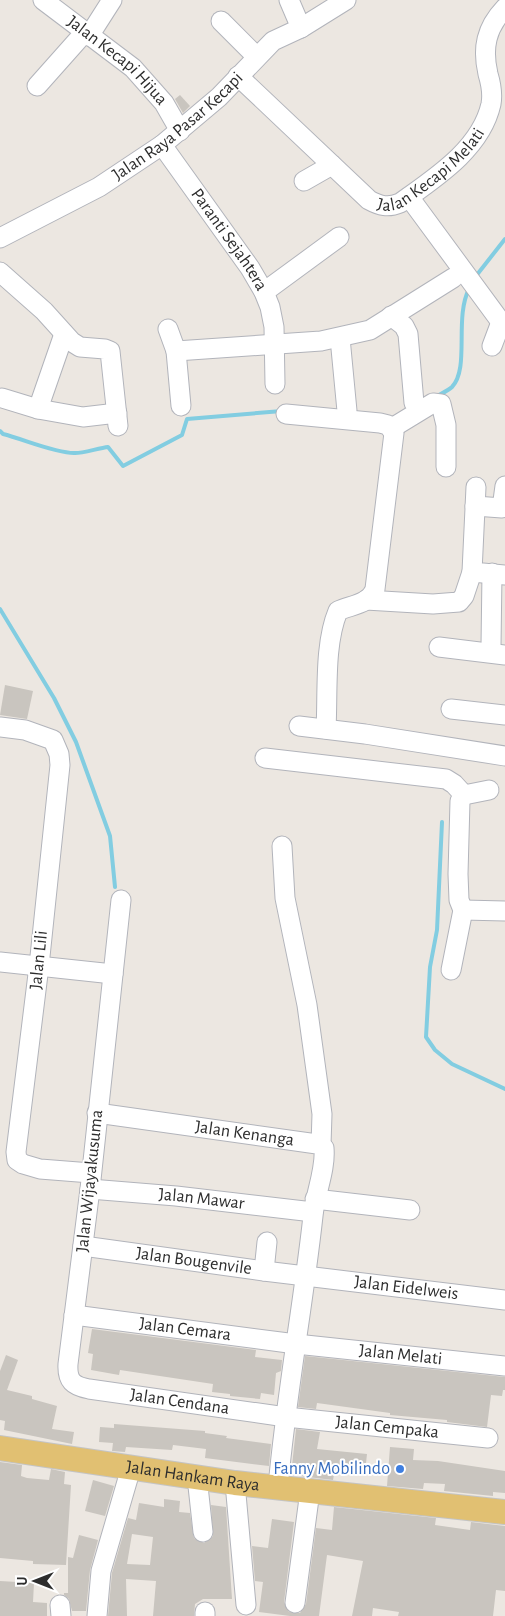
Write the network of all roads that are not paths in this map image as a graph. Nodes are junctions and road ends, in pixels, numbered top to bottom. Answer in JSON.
{"nodes":[{"id":1,"x":43,"y":0,"type":"edge"},
{"id":2,"x":112,"y":0,"type":"edge"},
{"id":3,"x":289,"y":0,"type":"edge"},
{"id":4,"x":346,"y":0,"type":"edge"},
{"id":5,"x":505,"y":8,"type":"edge"},
{"id":6,"x":221,"y":21,"type":"dead end"},
{"id":7,"x":301,"y":28,"type":"junction"},
{"id":8,"x":87,"y":34,"type":"junction"},
{"id":9,"x":256,"y":56,"type":"junction"},
{"id":10,"x":238,"y":76,"type":"junction"},
{"id":11,"x":37,"y":86,"type":"dead end"},
{"id":12,"x":180,"y":131,"type":"junction"},
{"id":13,"x":162,"y":145,"type":"junction"},
{"id":14,"x":332,"y":165,"type":"junction"},
{"id":15,"x":304,"y":181,"type":"dead end"},
{"id":16,"x":408,"y":197,"type":"junction"},
{"id":17,"x":339,"y":237,"type":"dead end"},
{"id":18,"x":0,"y":238,"type":"edge"},
{"id":19,"x":0,"y":272,"type":"edge"},
{"id":20,"x":452,"y":278,"type":"dead end"},
{"id":21,"x":264,"y":292,"type":"junction"},
{"id":22,"x":391,"y":316,"type":"junction"},
{"id":23,"x":503,"y":323,"type":"edge"},
{"id":24,"x":168,"y":329,"type":"dead end"},
{"id":25,"x":64,"y":334,"type":"junction"},
{"id":26,"x":340,"y":338,"type":"junction"},
{"id":27,"x":274,"y":344,"type":"junction"},
{"id":28,"x":492,"y":346,"type":"dead end"},
{"id":29,"x":176,"y":351,"type":"junction"},
{"id":30,"x":275,"y":384,"type":"dead end"},
{"id":31,"x":2,"y":398,"type":"dead end"},
{"id":32,"x":414,"y":403,"type":"dead end"},
{"id":33,"x":181,"y":406,"type":"dead end"},
{"id":34,"x":38,"y":409,"type":"junction"},
{"id":35,"x":347,"y":411,"type":"dead end"},
{"id":36,"x":286,"y":414,"type":"dead end"},
{"id":37,"x":392,"y":428,"type":"junction"},
{"id":38,"x":446,"y":467,"type":"dead end"},
{"id":39,"x":505,"y":486,"type":"edge"},
{"id":40,"x":476,"y":487,"type":"dead end"},
{"id":41,"x":475,"y":506,"type":"junction"},
{"id":42,"x":472,"y":572,"type":"junction"},
{"id":43,"x":498,"y":574,"type":"edge"},
{"id":44,"x":366,"y":600,"type":"junction"},
{"id":45,"x":439,"y":647,"type":"dead end"},
{"id":46,"x":498,"y":651,"type":"edge"},
{"id":47,"x":451,"y":709,"type":"dead end"},
{"id":48,"x":505,"y":715,"type":"edge"},
{"id":49,"x":299,"y":726,"type":"dead end"},
{"id":50,"x":0,"y":727,"type":"edge"},
{"id":51,"x":326,"y":729,"type":"junction"},
{"id":52,"x":505,"y":756,"type":"edge"},
{"id":53,"x":265,"y":758,"type":"dead end"},
{"id":54,"x":489,"y":790,"type":"dead end"},
{"id":55,"x":464,"y":795,"type":"junction"},
{"id":56,"x":282,"y":846,"type":"dead end"},
{"id":57,"x":121,"y":900,"type":"dead end"},
{"id":58,"x":463,"y":910,"type":"junction"},
{"id":59,"x":505,"y":911,"type":"edge"},
{"id":60,"x":0,"y":962,"type":"edge"},
{"id":61,"x":39,"y":966,"type":"junction"},
{"id":62,"x":451,"y":970,"type":"dead end"},
{"id":63,"x":113,"y":974,"type":"junction"},
{"id":64,"x":97,"y":1114,"type":"junction"},
{"id":65,"x":321,"y":1145,"type":"junction"},
{"id":66,"x":90,"y":1181,"type":"junction"},
{"id":67,"x":314,"y":1206,"type":"junction"},
{"id":68,"x":410,"y":1210,"type":"dead end"},
{"id":69,"x":267,"y":1242,"type":"dead end"},
{"id":70,"x":82,"y":1246,"type":"junction"},
{"id":71,"x":264,"y":1271,"type":"junction"},
{"id":72,"x":307,"y":1276,"type":"junction"},
{"id":73,"x":505,"y":1300,"type":"edge"},
{"id":74,"x":74,"y":1315,"type":"junction"},
{"id":75,"x":296,"y":1344,"type":"junction"},
{"id":76,"x":505,"y":1366,"type":"edge"},
{"id":77,"x":75,"y":1386,"type":"joint"},
{"id":78,"x":286,"y":1417,"type":"junction"},
{"id":79,"x":488,"y":1438,"type":"dead end"},
{"id":80,"x":0,"y":1448,"type":"edge"},
{"id":81,"x":131,"y":1468,"type":"junction"},
{"id":82,"x":197,"y":1477,"type":"junction"},
{"id":83,"x":235,"y":1483,"type":"junction"},
{"id":84,"x":278,"y":1488,"type":"junction"},
{"id":85,"x":310,"y":1491,"type":"junction"},
{"id":86,"x":505,"y":1512,"type":"edge"},
{"id":87,"x":203,"y":1532,"type":"dead end"},
{"id":88,"x":295,"y":1603,"type":"dead end"},
{"id":89,"x":246,"y":1605,"type":"dead end"},
{"id":90,"x":97,"y":1616,"type":"edge"}],
"edges":[{"from":1,"to":8,"type":"street","name":"Jalan Kecapi Hijua"},
{"from":2,"to":8,"type":"street"},
{"from":3,"to":7,"type":"street"},
{"from":4,"to":7,"type":"street","name":"Jalan Raya Pasar Kecapi"},
{"from":5,"to":16,"type":"street","name":"Jalan Kecapi Melati"},
{"from":6,"to":9,"type":"street"},
{"from":7,"to":9,"type":"street","name":"Jalan Raya Pasar Kecapi"},
{"from":8,"to":11,"type":"street"},
{"from":8,"to":12,"type":"street","name":"Jalan Kecapi Hijua"},
{"from":9,"to":10,"type":"street","name":"Jalan Raya Pasar Kecapi"},
{"from":10,"to":12,"type":"street","name":"Jalan Raya Pasar Kecapi"},
{"from":10,"to":14,"type":"street","name":"Jalan Kecapi Melati"},
{"from":12,"to":13,"type":"street","name":"Jalan Raya Pasar Kecapi"},
{"from":13,"to":18,"type":"street","name":"Jalan Raya Pasar Kecapi"},
{"from":13,"to":21,"type":"street","name":"Paranti Sejahtera"},
{"from":14,"to":15,"type":"street"},
{"from":14,"to":16,"type":"street","name":"Jalan Kecapi Melati"},
{"from":16,"to":23,"type":"street"},
{"from":17,"to":21,"type":"street"},
{"from":19,"to":25,"type":"street"},
{"from":20,"to":22,"type":"street"},
{"from":21,"to":27,"type":"street","name":"Paranti Sejahtera"},
{"from":22,"to":26,"type":"street"},
{"from":22,"to":32,"type":"street"},
{"from":23,"to":28,"type":"street"},
{"from":24,"to":29,"type":"street"},
{"from":25,"to":34,"type":"street"},
{"from":25,"to":34,"type":"street"},
{"from":26,"to":27,"type":"street"},
{"from":26,"to":35,"type":"street"},
{"from":27,"to":29,"type":"street"},
{"from":27,"to":30,"type":"street","name":"Paranti Sejahtera"},
{"from":29,"to":33,"type":"street"},
{"from":31,"to":34,"type":"street"},
{"from":36,"to":37,"type":"street"},
{"from":37,"to":38,"type":"street"},
{"from":37,"to":44,"type":"street"},
{"from":39,"to":41,"type":"street"},
{"from":40,"to":41,"type":"street"},
{"from":41,"to":42,"type":"street"},
{"from":42,"to":43,"type":"street"},
{"from":42,"to":44,"type":"street"},
{"from":43,"to":46,"type":"street"},
{"from":44,"to":51,"type":"street"},
{"from":45,"to":46,"type":"street"},
{"from":47,"to":48,"type":"street"},
{"from":49,"to":51,"type":"street"},
{"from":50,"to":61,"type":"street","name":"Jalan Lili"},
{"from":51,"to":52,"type":"street"},
{"from":53,"to":55,"type":"street"},
{"from":54,"to":55,"type":"street"},
{"from":55,"to":58,"type":"street"},
{"from":56,"to":65,"type":"street"},
{"from":57,"to":63,"type":"street","name":"Jalan Wijayakusuma"},
{"from":58,"to":59,"type":"street"},
{"from":58,"to":62,"type":"street"},
{"from":60,"to":61,"type":"street"},
{"from":61,"to":63,"type":"street"},
{"from":61,"to":66,"type":"street","name":"Jalan Lili"},
{"from":63,"to":64,"type":"street","name":"Jalan Wijayakusuma"},
{"from":64,"to":65,"type":"street","name":"Jalan Kenanga"},
{"from":64,"to":66,"type":"street","name":"Jalan Wijayakusuma"},
{"from":65,"to":67,"type":"street"},
{"from":66,"to":67,"type":"street","name":"Jalan Mawar"},
{"from":66,"to":70,"type":"street","name":"Jalan Wijayakusuma"},
{"from":67,"to":68,"type":"street","name":"Jalan Mawar"},
{"from":67,"to":72,"type":"street"},
{"from":69,"to":71,"type":"street"},
{"from":70,"to":71,"type":"street","name":"Jalan Bougenvile"},
{"from":70,"to":74,"type":"street","name":"Jalan Wijayakusuma"},
{"from":71,"to":72,"type":"street","name":"Jalan Bougenvile"},
{"from":72,"to":73,"type":"street","name":"Jalan Eidelweis"},
{"from":72,"to":75,"type":"street"},
{"from":74,"to":75,"type":"street","name":"Jalan Cemara"},
{"from":74,"to":77,"type":"street","name":"Jalan Wijayakusuma"},
{"from":75,"to":76,"type":"street","name":"Jalan Melati"},
{"from":75,"to":78,"type":"street"},
{"from":77,"to":78,"type":"street","name":"Jalan Cendana"},
{"from":78,"to":79,"type":"street","name":"Jalan Cempaka"},
{"from":78,"to":84,"type":"street"},
{"from":80,"to":81,"type":"main road","name":"Jalan Hankam Raya"},
{"from":81,"to":82,"type":"main road","name":"Jalan Hankam Raya"},
{"from":81,"to":90,"type":"street"},
{"from":82,"to":83,"type":"main road","name":"Jalan Hankam Raya"},
{"from":82,"to":87,"type":"street"},
{"from":83,"to":84,"type":"main road","name":"Jalan Hankam Raya"},
{"from":83,"to":89,"type":"street"},
{"from":84,"to":85,"type":"main road","name":"Jalan Hankam Raya"},
{"from":85,"to":86,"type":"main road","name":"Jalan Hankam Raya"},
{"from":85,"to":88,"type":"street"}]}
